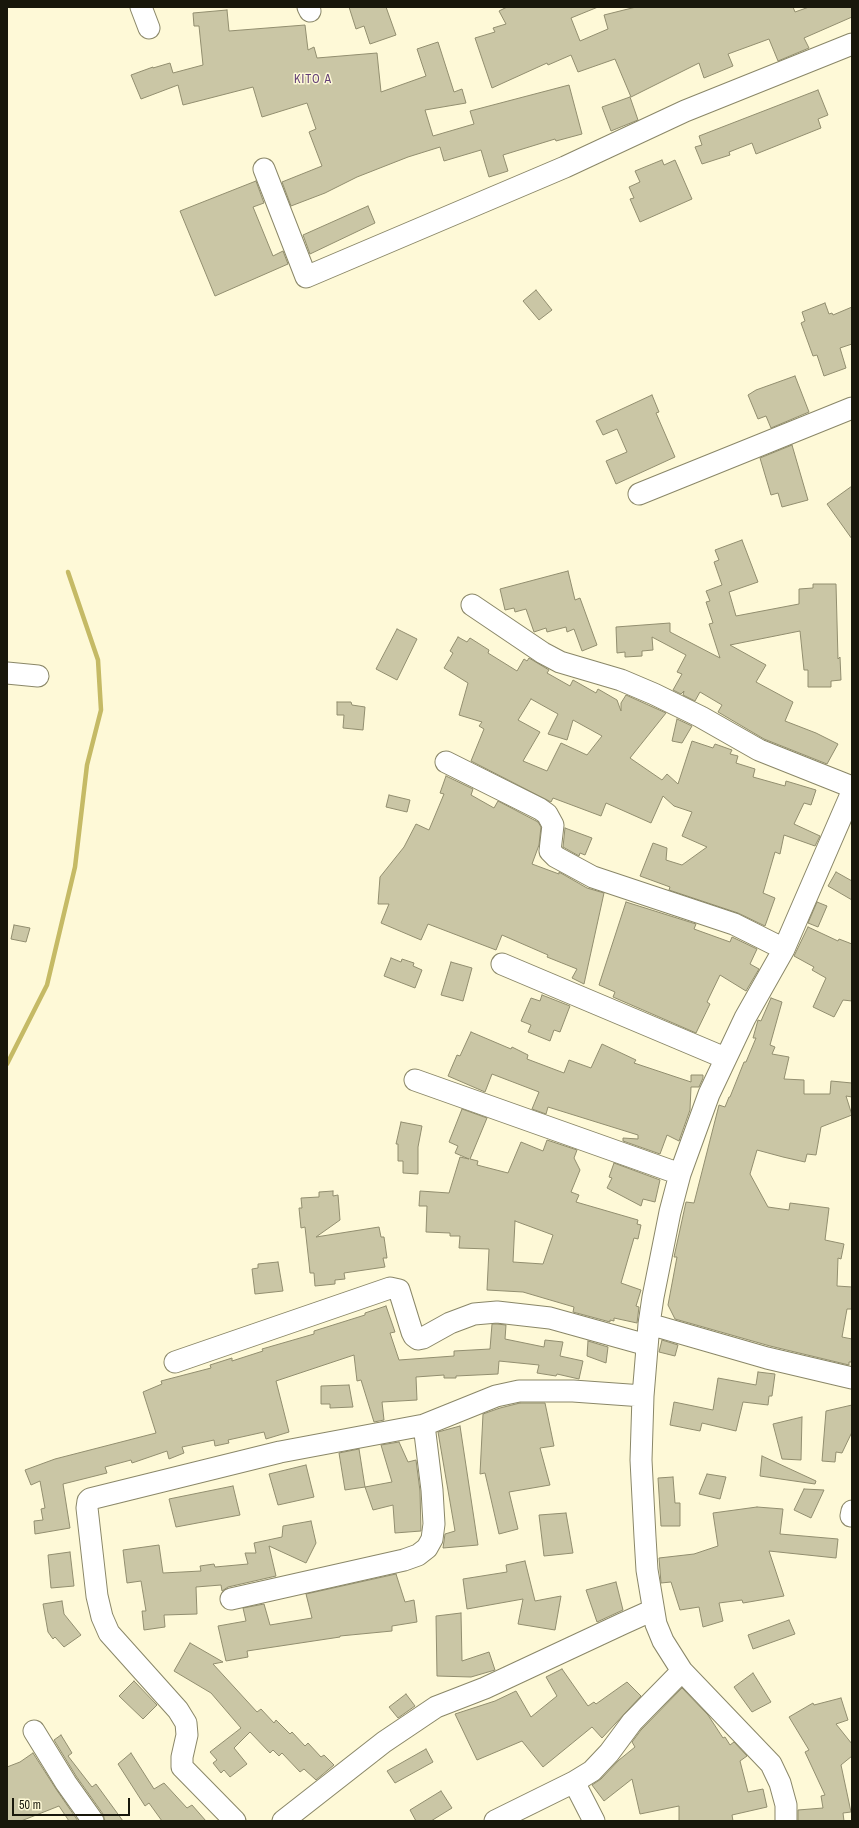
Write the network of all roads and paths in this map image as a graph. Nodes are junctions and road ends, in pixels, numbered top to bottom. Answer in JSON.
{"nodes":[{"id":1,"x":141,"y":7,"type":"edge"},
{"id":2,"x":149,"y":28,"type":"dead end"},
{"id":3,"x":852,"y":44,"type":"edge"},
{"id":4,"x":264,"y":169,"type":"dead end"},
{"id":5,"x":852,"y":408,"type":"edge"},
{"id":6,"x":639,"y":494,"type":"dead end"},
{"id":7,"x":472,"y":605,"type":"dead end"},
{"id":8,"x":7,"y":673,"type":"edge"},
{"id":9,"x":38,"y":676,"type":"dead end"},
{"id":10,"x":446,"y":762,"type":"dead end"},
{"id":11,"x":852,"y":787,"type":"edge"},
{"id":12,"x":852,"y":792,"type":"edge"},
{"id":13,"x":784,"y":949,"type":"junction"},
{"id":14,"x":502,"y":964,"type":"dead end"},
{"id":15,"x":725,"y":1058,"type":"junction"},
{"id":16,"x":415,"y":1080,"type":"dead end"},
{"id":17,"x":680,"y":1174,"type":"junction"},
{"id":18,"x":649,"y":1324,"type":"junction"},
{"id":19,"x":647,"y":1345,"type":"junction"},
{"id":20,"x":175,"y":1362,"type":"dead end"},
{"id":21,"x":852,"y":1378,"type":"edge"},
{"id":22,"x":643,"y":1396,"type":"junction"},
{"id":23,"x":424,"y":1425,"type":"junction"},
{"id":24,"x":231,"y":1600,"type":"dead end"},
{"id":25,"x":653,"y":1610,"type":"junction"},
{"id":26,"x":682,"y":1671,"type":"junction"},
{"id":27,"x":34,"y":1731,"type":"dead end"},
{"id":28,"x":574,"y":1782,"type":"junction"},
{"id":29,"x":93,"y":1821,"type":"edge"},
{"id":30,"x":235,"y":1821,"type":"edge"},
{"id":31,"x":283,"y":1821,"type":"edge"},
{"id":32,"x":495,"y":1821,"type":"edge"},
{"id":33,"x":594,"y":1821,"type":"edge"},
{"id":34,"x":786,"y":1821,"type":"edge"}],
"edges":[{"from":1,"to":2,"type":"street"},
{"from":3,"to":4,"type":"street"},
{"from":5,"to":6,"type":"street"},
{"from":7,"to":11,"type":"street"},
{"from":8,"to":9,"type":"street"},
{"from":10,"to":13,"type":"street"},
{"from":12,"to":13,"type":"street"},
{"from":13,"to":15,"type":"street"},
{"from":14,"to":15,"type":"street"},
{"from":15,"to":17,"type":"street"},
{"from":16,"to":17,"type":"street"},
{"from":17,"to":18,"type":"street"},
{"from":18,"to":19,"type":"street"},
{"from":18,"to":21,"type":"street"},
{"from":19,"to":20,"type":"street"},
{"from":19,"to":22,"type":"street"},
{"from":22,"to":23,"type":"street"},
{"from":22,"to":25,"type":"street"},
{"from":23,"to":24,"type":"street"},
{"from":23,"to":30,"type":"street"},
{"from":25,"to":26,"type":"street"},
{"from":25,"to":31,"type":"street"},
{"from":26,"to":28,"type":"street"},
{"from":26,"to":34,"type":"street"},
{"from":27,"to":29,"type":"street"},
{"from":28,"to":32,"type":"street"},
{"from":28,"to":33,"type":"street"}]}
